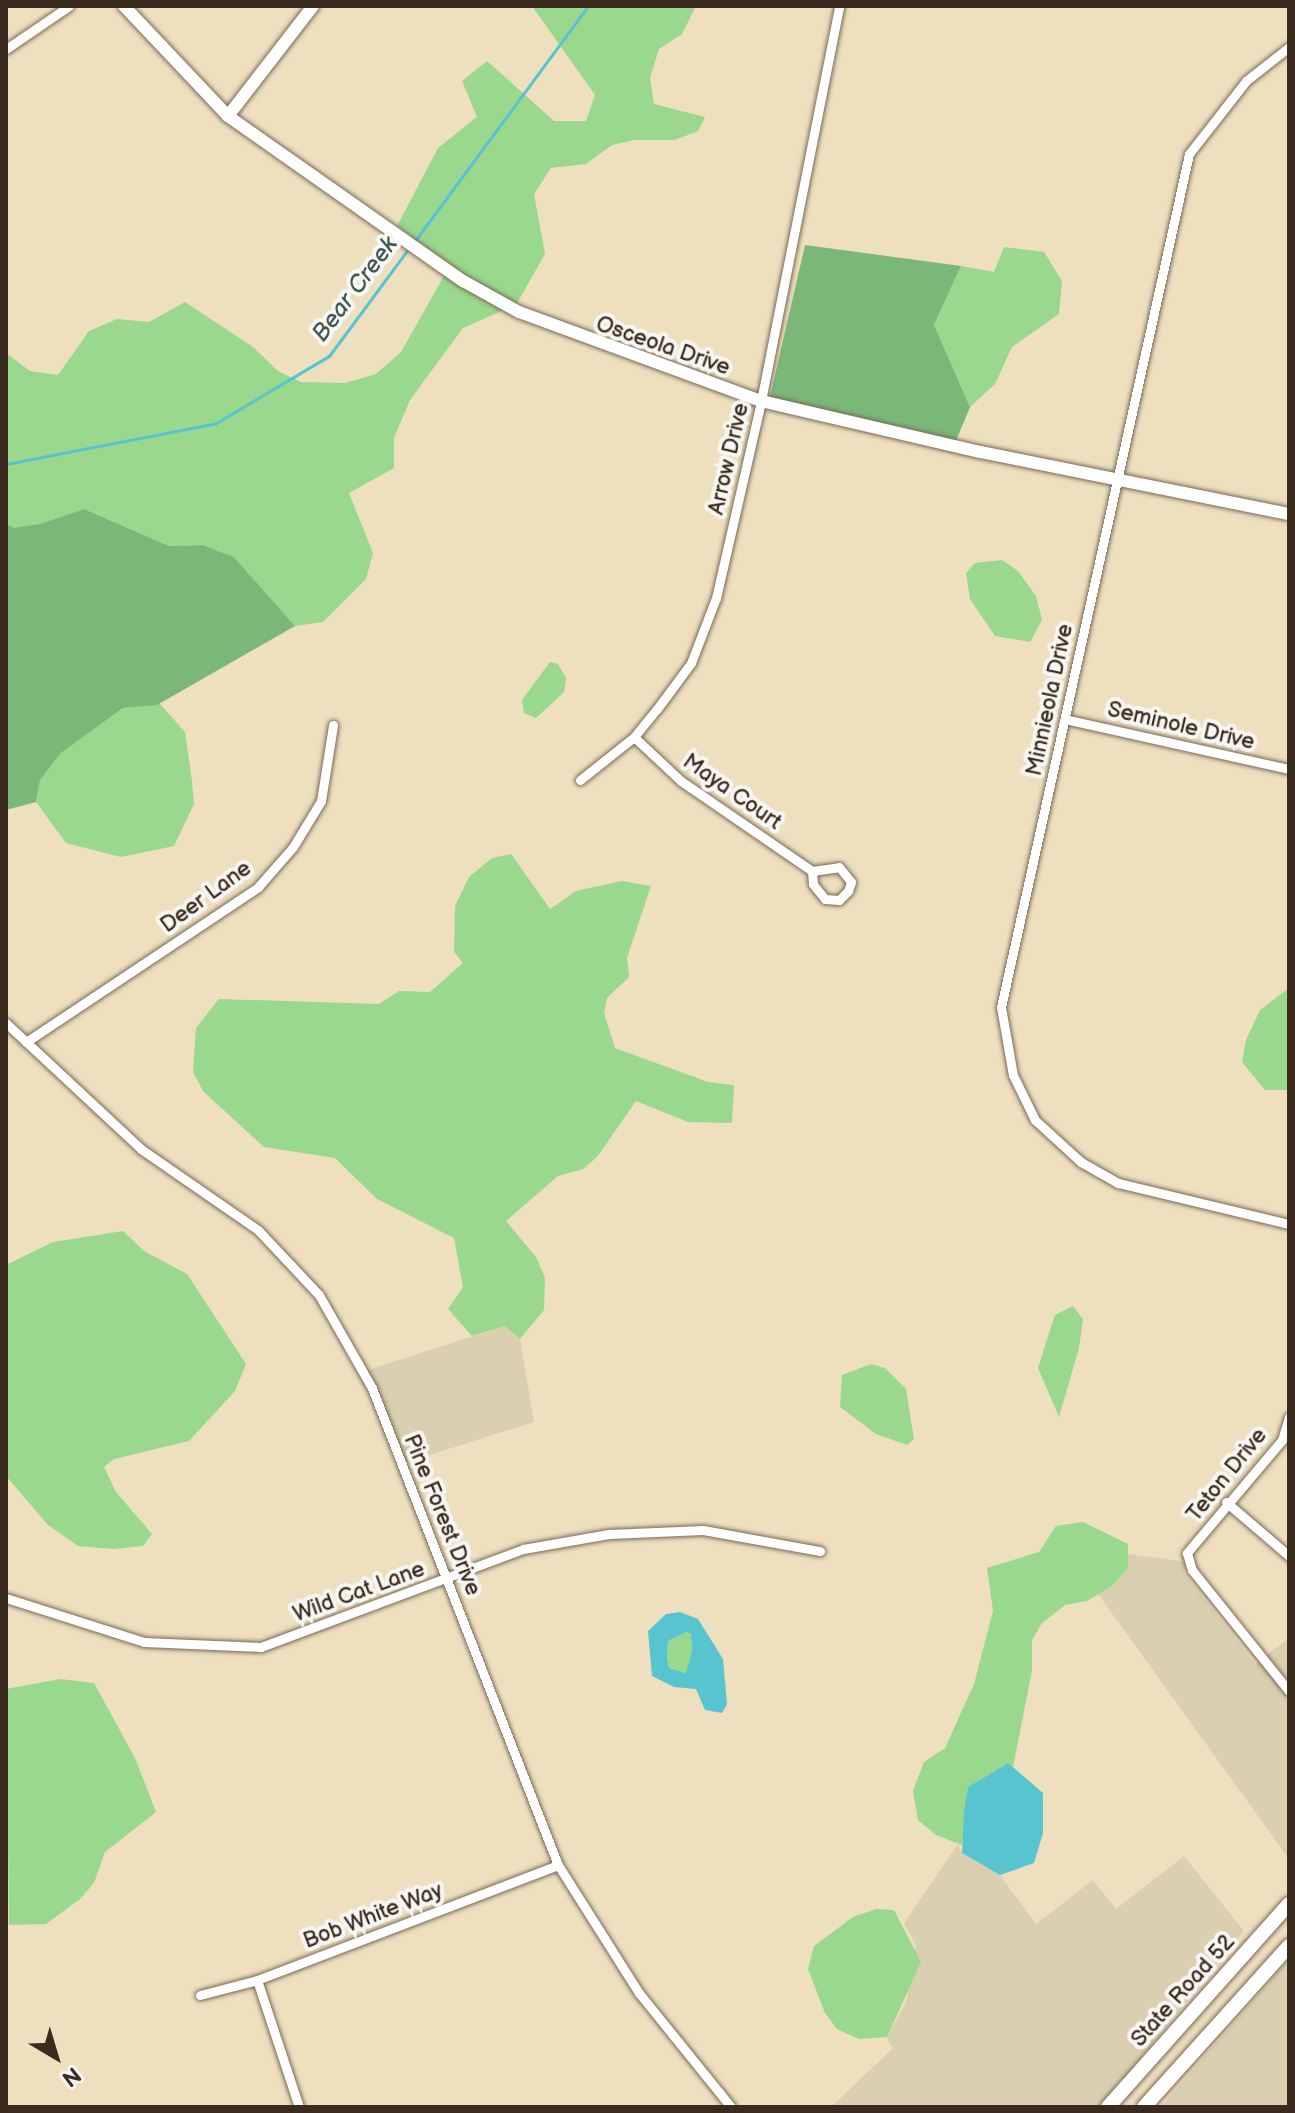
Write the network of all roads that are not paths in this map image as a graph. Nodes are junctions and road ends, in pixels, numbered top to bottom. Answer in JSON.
{"nodes":[{"id":1,"x":69,"y":6,"type":"edge"},
{"id":2,"x":124,"y":6,"type":"edge"},
{"id":3,"x":313,"y":6,"type":"edge"},
{"id":4,"x":839,"y":6,"type":"edge"},
{"id":5,"x":1289,"y":47,"type":"edge"},
{"id":6,"x":6,"y":49,"type":"edge"},
{"id":7,"x":228,"y":116,"type":"junction"},
{"id":8,"x":761,"y":401,"type":"junction"},
{"id":9,"x":1114,"y":480,"type":"junction"},
{"id":10,"x":1289,"y":514,"type":"edge"},
{"id":11,"x":1065,"y":719,"type":"junction"},
{"id":12,"x":333,"y":725,"type":"dead end"},
{"id":13,"x":634,"y":737,"type":"junction"},
{"id":14,"x":1289,"y":769,"type":"edge"},
{"id":15,"x":580,"y":780,"type":"dead end"},
{"id":16,"x":812,"y":871,"type":"junction"},
{"id":17,"x":6,"y":1023,"type":"edge"},
{"id":18,"x":26,"y":1042,"type":"junction"},
{"id":19,"x":1289,"y":1224,"type":"edge"},
{"id":20,"x":1289,"y":1417,"type":"edge"},
{"id":21,"x":1285,"y":1443,"type":"edge"},
{"id":22,"x":1226,"y":1502,"type":"junction"},
{"id":23,"x":820,"y":1551,"type":"dead end"},
{"id":24,"x":1289,"y":1556,"type":"edge"},
{"id":25,"x":449,"y":1579,"type":"junction"},
{"id":26,"x":6,"y":1598,"type":"edge"},
{"id":27,"x":1289,"y":1691,"type":"edge"},
{"id":28,"x":558,"y":1865,"type":"junction"},
{"id":29,"x":1289,"y":1904,"type":"edge"},
{"id":30,"x":1289,"y":1946,"type":"edge"},
{"id":31,"x":257,"y":1980,"type":"junction"},
{"id":32,"x":200,"y":1995,"type":"dead end"},
{"id":33,"x":299,"y":2107,"type":"edge"},
{"id":34,"x":731,"y":2107,"type":"edge"},
{"id":35,"x":1108,"y":2107,"type":"edge"},
{"id":36,"x":1144,"y":2107,"type":"edge"}],
"edges":[{"from":1,"to":6,"type":"street"},
{"from":2,"to":7,"type":"street","name":"Osceola Drive"},
{"from":3,"to":7,"type":"street"},
{"from":4,"to":8,"type":"street","name":"Arrow Drive"},
{"from":5,"to":9,"type":"street","name":"Minnieola Drive"},
{"from":7,"to":8,"type":"street","name":"Osceola Drive"},
{"from":8,"to":9,"type":"street","name":"Osceola Drive"},
{"from":8,"to":13,"type":"street","name":"Arrow Drive"},
{"from":9,"to":10,"type":"street","name":"Osceola Drive"},
{"from":9,"to":11,"type":"street","name":"Minnieola Drive"},
{"from":11,"to":14,"type":"street","name":"Seminole Drive"},
{"from":11,"to":19,"type":"street","name":"Minnieola Drive"},
{"from":12,"to":18,"type":"street","name":"Deer Lane"},
{"from":13,"to":15,"type":"street","name":"Arrow Drive"},
{"from":13,"to":16,"type":"street","name":"Maya Court"},
{"from":16,"to":16,"type":"street","name":"Maya Court"},
{"from":17,"to":18,"type":"street","name":"Pine Forest Drive"},
{"from":18,"to":25,"type":"street","name":"Pine Forest Drive"},
{"from":20,"to":21,"type":"street","name":"Teton Drive"},
{"from":21,"to":22,"type":"street","name":"Teton Drive"},
{"from":22,"to":24,"type":"street"},
{"from":22,"to":27,"type":"street","name":"Teton Drive"},
{"from":23,"to":25,"type":"street","name":"Wild Cat Lane"},
{"from":25,"to":26,"type":"street","name":"Wild Cat Lane"},
{"from":25,"to":28,"type":"street","name":"Pine Forest Drive"},
{"from":28,"to":31,"type":"street","name":"Bob White Way"},
{"from":28,"to":34,"type":"street","name":"Pine Forest Drive"},
{"from":29,"to":35,"type":"main road","name":"State Road 52"},
{"from":30,"to":36,"type":"main road"},
{"from":31,"to":32,"type":"street","name":"Bob White Way"},
{"from":31,"to":33,"type":"street"}]}
